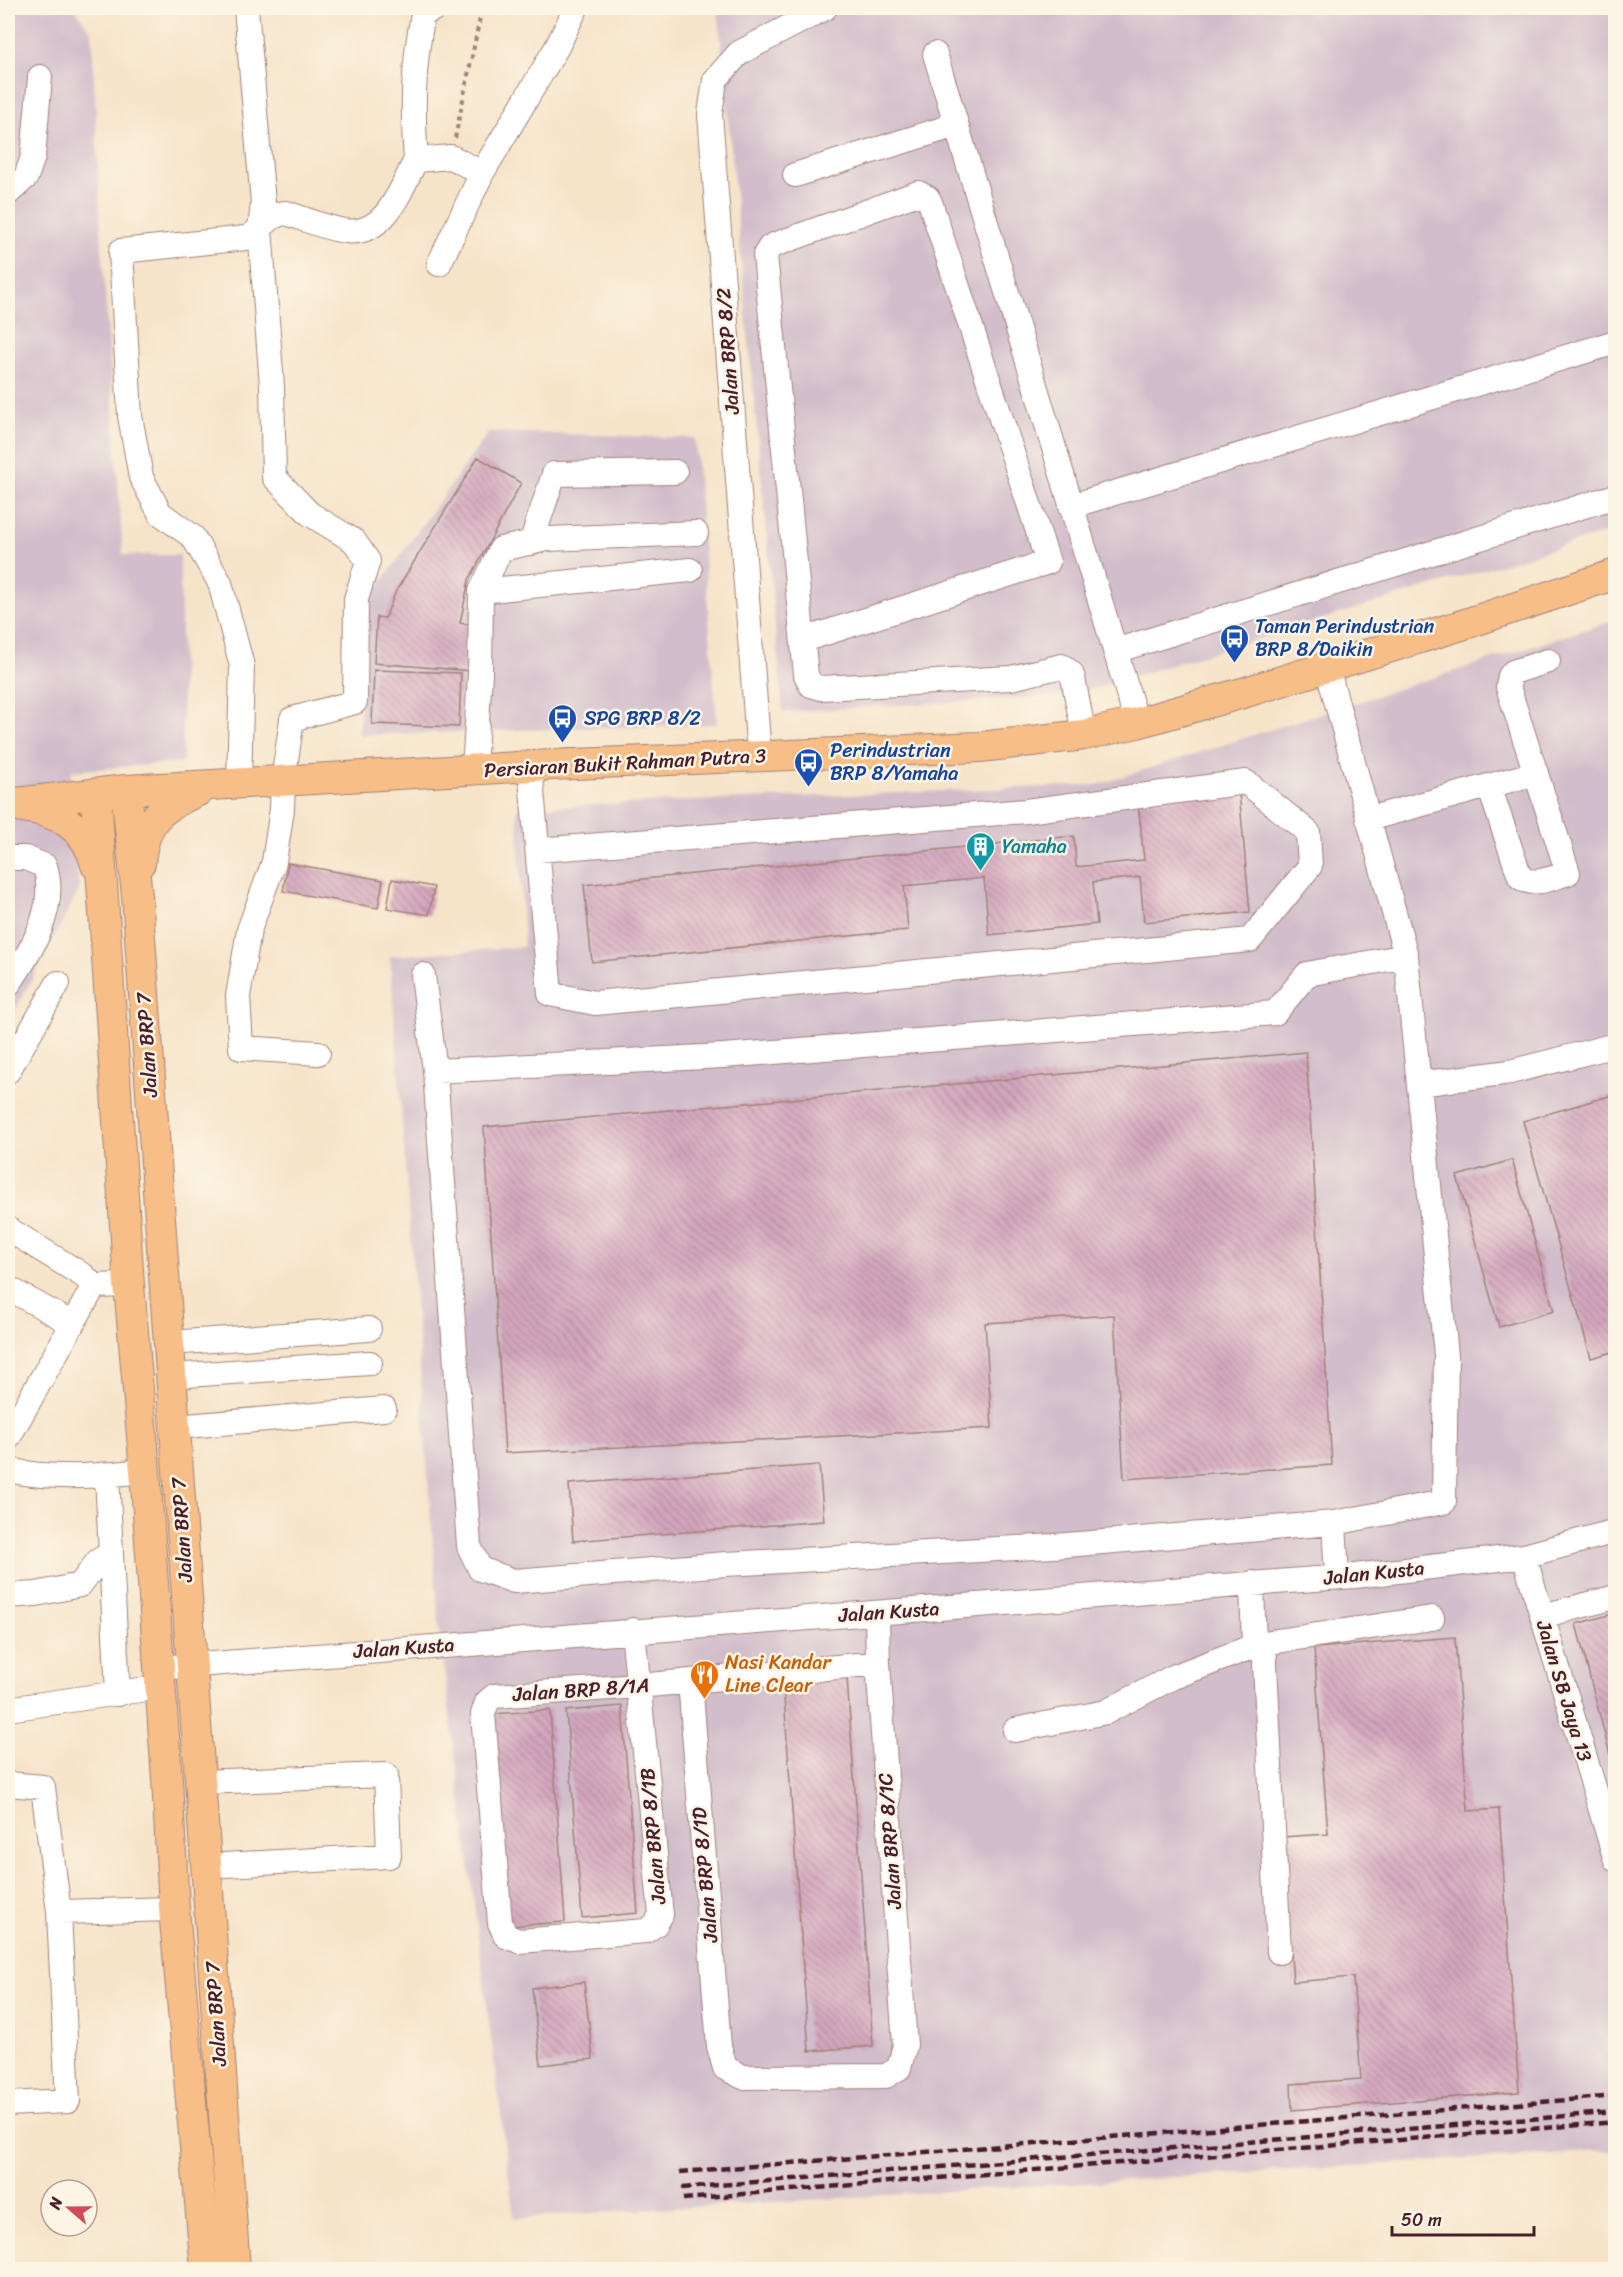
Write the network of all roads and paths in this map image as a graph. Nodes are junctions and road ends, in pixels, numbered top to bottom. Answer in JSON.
{"nodes":[{"id":1,"x":246,"y":8,"type":"edge"},
{"id":2,"x":435,"y":8,"type":"edge"},
{"id":3,"x":482,"y":8,"type":"edge"},
{"id":4,"x":576,"y":8,"type":"edge"},
{"id":5,"x":825,"y":8,"type":"edge"},
{"id":6,"x":935,"y":54,"type":"dead end"},
{"id":7,"x":40,"y":77,"type":"dead end"},
{"id":8,"x":956,"y":125,"type":"junction"},
{"id":9,"x":451,"y":157,"type":"junction"},
{"id":10,"x":416,"y":160,"type":"junction"},
{"id":11,"x":482,"y":173,"type":"junction"},
{"id":12,"x":795,"y":175,"type":"dead end"},
{"id":13,"x":8,"y":193,"type":"edge"},
{"id":14,"x":260,"y":229,"type":"junction"},
{"id":15,"x":439,"y":264,"type":"dead end"},
{"id":16,"x":1616,"y":342,"type":"edge"},
{"id":17,"x":675,"y":472,"type":"dead end"},
{"id":18,"x":1616,"y":496,"type":"edge"},
{"id":19,"x":1071,"y":506,"type":"junction"},
{"id":20,"x":696,"y":533,"type":"dead end"},
{"id":21,"x":531,"y":543,"type":"junction"},
{"id":22,"x":690,"y":570,"type":"dead end"},
{"id":23,"x":1616,"y":574,"type":"edge"},
{"id":24,"x":481,"y":591,"type":"junction"},
{"id":25,"x":803,"y":640,"type":"junction"},
{"id":26,"x":1115,"y":651,"type":"junction"},
{"id":27,"x":1548,"y":661,"type":"dead end"},
{"id":28,"x":1327,"y":667,"type":"junction"},
{"id":29,"x":1137,"y":723,"type":"junction"},
{"id":30,"x":1084,"y":735,"type":"junction"},
{"id":31,"x":759,"y":755,"type":"junction"},
{"id":32,"x":530,"y":767,"type":"junction"},
{"id":33,"x":474,"y":771,"type":"junction"},
{"id":34,"x":1536,"y":773,"type":"junction"},
{"id":35,"x":284,"y":781,"type":"junction"},
{"id":36,"x":225,"y":785,"type":"junction"},
{"id":37,"x":1490,"y":786,"type":"junction"},
{"id":38,"x":126,"y":790,"type":"junction"},
{"id":39,"x":96,"y":794,"type":"junction"},
{"id":40,"x":8,"y":804,"type":"edge"},
{"id":41,"x":1368,"y":819,"type":"junction"},
{"id":42,"x":538,"y":850,"type":"junction"},
{"id":43,"x":8,"y":858,"type":"edge"},
{"id":44,"x":137,"y":896,"type":"junction"},
{"id":45,"x":105,"y":909,"type":"junction"},
{"id":46,"x":1406,"y":956,"type":"junction"},
{"id":47,"x":423,"y":975,"type":"dead end"},
{"id":48,"x":58,"y":983,"type":"dead end"},
{"id":49,"x":8,"y":984,"type":"edge"},
{"id":50,"x":1616,"y":1045,"type":"edge"},
{"id":51,"x":318,"y":1053,"type":"dead end"},
{"id":52,"x":8,"y":1071,"type":"edge"},
{"id":53,"x":435,"y":1071,"type":"junction"},
{"id":54,"x":1419,"y":1084,"type":"junction"},
{"id":55,"x":8,"y":1229,"type":"edge"},
{"id":56,"x":129,"y":1285,"type":"junction"},
{"id":57,"x":94,"y":1286,"type":"junction"},
{"id":58,"x":8,"y":1288,"type":"edge"},
{"id":59,"x":71,"y":1323,"type":"junction"},
{"id":60,"x":369,"y":1329,"type":"dead end"},
{"id":61,"x":169,"y":1343,"type":"junction"},
{"id":62,"x":370,"y":1363,"type":"dead end"},
{"id":63,"x":171,"y":1376,"type":"junction"},
{"id":64,"x":384,"y":1409,"type":"dead end"},
{"id":65,"x":175,"y":1427,"type":"junction"},
{"id":66,"x":8,"y":1438,"type":"edge"},
{"id":67,"x":8,"y":1470,"type":"edge"},
{"id":68,"x":145,"y":1471,"type":"junction"},
{"id":69,"x":107,"y":1475,"type":"junction"},
{"id":70,"x":1334,"y":1523,"type":"junction"},
{"id":71,"x":1616,"y":1531,"type":"edge"},
{"id":72,"x":111,"y":1553,"type":"junction"},
{"id":73,"x":1524,"y":1556,"type":"junction"},
{"id":74,"x":1337,"y":1577,"type":"junction"},
{"id":75,"x":1252,"y":1583,"type":"junction"},
{"id":76,"x":8,"y":1596,"type":"edge"},
{"id":77,"x":1616,"y":1597,"type":"edge"},
{"id":78,"x":877,"y":1614,"type":"junction"},
{"id":79,"x":1542,"y":1616,"type":"junction"},
{"id":80,"x":1432,"y":1618,"type":"dead end"},
{"id":81,"x":633,"y":1630,"type":"junction"},
{"id":82,"x":1259,"y":1645,"type":"junction"},
{"id":83,"x":878,"y":1663,"type":"junction"},
{"id":84,"x":191,"y":1664,"type":"junction"},
{"id":85,"x":159,"y":1678,"type":"junction"},
{"id":86,"x":690,"y":1681,"type":"junction"},
{"id":87,"x":639,"y":1686,"type":"junction"},
{"id":88,"x":117,"y":1694,"type":"junction"},
{"id":89,"x":8,"y":1709,"type":"edge"},
{"id":90,"x":1015,"y":1730,"type":"dead end"},
{"id":91,"x":200,"y":1782,"type":"junction"},
{"id":92,"x":8,"y":1784,"type":"edge"},
{"id":93,"x":1616,"y":1860,"type":"edge"},
{"id":94,"x":206,"y":1866,"type":"junction"},
{"id":95,"x":174,"y":1909,"type":"junction"},
{"id":96,"x":59,"y":1912,"type":"junction"},
{"id":97,"x":506,"y":1936,"type":"joint"},
{"id":98,"x":1279,"y":1952,"type":"dead end"},
{"id":99,"x":725,"y":2068,"type":"joint"},
{"id":100,"x":8,"y":2104,"type":"edge"},
{"id":101,"x":206,"y":2270,"type":"edge"},
{"id":102,"x":235,"y":2270,"type":"edge"}],
"edges":[{"from":1,"to":14,"type":"street"},
{"from":2,"to":10,"type":"street"},
{"from":3,"to":9,"type":"path"},
{"from":4,"to":11,"type":"street"},
{"from":5,"to":31,"type":"street","name":"Jalan BRP 8/2"},
{"from":6,"to":8,"type":"street"},
{"from":7,"to":13,"type":"street"},
{"from":8,"to":12,"type":"street"},
{"from":8,"to":19,"type":"street"},
{"from":9,"to":10,"type":"street"},
{"from":9,"to":11,"type":"street"},
{"from":10,"to":14,"type":"street"},
{"from":11,"to":15,"type":"street"},
{"from":14,"to":35,"type":"street"},
{"from":14,"to":36,"type":"street"},
{"from":16,"to":19,"type":"street"},
{"from":17,"to":21,"type":"street"},
{"from":18,"to":26,"type":"street"},
{"from":19,"to":26,"type":"street"},
{"from":20,"to":21,"type":"street"},
{"from":21,"to":24,"type":"street"},
{"from":22,"to":24,"type":"street"},
{"from":23,"to":28,"type":"main road","name":"Persiaran Bukit Rahman Putra 3"},
{"from":24,"to":33,"type":"street"},
{"from":25,"to":25,"type":"street"},
{"from":25,"to":30,"type":"street"},
{"from":26,"to":29,"type":"street"},
{"from":27,"to":34,"type":"street"},
{"from":28,"to":29,"type":"main road","name":"Persiaran Bukit Rahman Putra 3"},
{"from":28,"to":41,"type":"street"},
{"from":29,"to":30,"type":"main road","name":"Persiaran Bukit Rahman Putra 3"},
{"from":30,"to":31,"type":"main road","name":"Persiaran Bukit Rahman Putra 3"},
{"from":31,"to":32,"type":"main road","name":"Persiaran Bukit Rahman Putra 3"},
{"from":32,"to":33,"type":"main road","name":"Persiaran Bukit Rahman Putra 3"},
{"from":32,"to":42,"type":"street"},
{"from":33,"to":35,"type":"main road","name":"Persiaran Bukit Rahman Putra 3"},
{"from":34,"to":37,"type":"street"},
{"from":34,"to":37,"type":"street"},
{"from":35,"to":36,"type":"main road","name":"Persiaran Bukit Rahman Putra 3"},
{"from":35,"to":51,"type":"street"},
{"from":36,"to":38,"type":"main road","name":"Persiaran Bukit Rahman Putra 3"},
{"from":36,"to":44,"type":"main road"},
{"from":37,"to":41,"type":"street"},
{"from":38,"to":39,"type":"main road","name":"Persiaran Bukit Rahman Putra 3"},
{"from":38,"to":44,"type":"main road","name":"Jalan BRP 7"},
{"from":39,"to":40,"type":"main road","name":"Persiaran Bukit Rahman Putra 3"},
{"from":39,"to":45,"type":"main road","name":"Jalan BRP 7"},
{"from":40,"to":45,"type":"main road"},
{"from":41,"to":46,"type":"street"},
{"from":42,"to":42,"type":"street"},
{"from":43,"to":49,"type":"street"},
{"from":44,"to":61,"type":"main road","name":"Jalan BRP 7"},
{"from":45,"to":56,"type":"main road","name":"Jalan BRP 7"},
{"from":46,"to":53,"type":"street"},
{"from":46,"to":54,"type":"street"},
{"from":47,"to":53,"type":"street"},
{"from":48,"to":52,"type":"street"},
{"from":50,"to":54,"type":"street"},
{"from":53,"to":70,"type":"street"},
{"from":54,"to":70,"type":"street"},
{"from":55,"to":57,"type":"street"},
{"from":56,"to":57,"type":"street"},
{"from":56,"to":68,"type":"main road","name":"Jalan BRP 7"},
{"from":57,"to":59,"type":"street"},
{"from":58,"to":59,"type":"street"},
{"from":59,"to":66,"type":"street"},
{"from":60,"to":61,"type":"street"},
{"from":61,"to":63,"type":"main road","name":"Jalan BRP 7"},
{"from":62,"to":63,"type":"street"},
{"from":63,"to":65,"type":"main road","name":"Jalan BRP 7"},
{"from":64,"to":65,"type":"street"},
{"from":65,"to":84,"type":"main road","name":"Jalan BRP 7"},
{"from":67,"to":69,"type":"street"},
{"from":68,"to":69,"type":"street"},
{"from":68,"to":85,"type":"main road","name":"Jalan BRP 7"},
{"from":69,"to":72,"type":"street"},
{"from":70,"to":74,"type":"street"},
{"from":71,"to":73,"type":"street","name":"Jalan Kusta"},
{"from":72,"to":76,"type":"street"},
{"from":72,"to":88,"type":"street"},
{"from":73,"to":74,"type":"street","name":"Jalan Kusta"},
{"from":73,"to":79,"type":"street","name":"Jalan SB Jaya 13"},
{"from":74,"to":75,"type":"street","name":"Jalan Kusta"},
{"from":75,"to":78,"type":"street","name":"Jalan Kusta"},
{"from":75,"to":82,"type":"street"},
{"from":77,"to":79,"type":"street"},
{"from":78,"to":81,"type":"street","name":"Jalan Kusta"},
{"from":78,"to":83,"type":"street","name":"Jalan BRP 8/1C"},
{"from":79,"to":93,"type":"street","name":"Jalan SB Jaya 13"},
{"from":80,"to":82,"type":"street"},
{"from":81,"to":84,"type":"street","name":"Jalan Kusta"},
{"from":81,"to":87,"type":"street","name":"Jalan BRP 8/1B"},
{"from":82,"to":90,"type":"street"},
{"from":82,"to":98,"type":"street"},
{"from":83,"to":86,"type":"street","name":"Jalan BRP 8/1A"},
{"from":83,"to":99,"type":"street","name":"Jalan BRP 8/1C"},
{"from":84,"to":85,"type":"street","name":"Jalan Kusta"},
{"from":84,"to":91,"type":"main road","name":"Jalan BRP 7"},
{"from":85,"to":88,"type":"street","name":"Jalan Kusta"},
{"from":85,"to":95,"type":"main road","name":"Jalan BRP 7"},
{"from":86,"to":87,"type":"street","name":"Jalan BRP 8/1A"},
{"from":86,"to":99,"type":"street","name":"Jalan BRP 8/1D"},
{"from":87,"to":97,"type":"street","name":"Jalan BRP 8/1A"},
{"from":87,"to":97,"type":"street","name":"Jalan BRP 8/1B"},
{"from":88,"to":89,"type":"street","name":"Jalan Kusta"},
{"from":91,"to":94,"type":"main road","name":"Jalan BRP 7"},
{"from":91,"to":94,"type":"street"},
{"from":92,"to":96,"type":"street"},
{"from":94,"to":102,"type":"main road","name":"Jalan BRP 7"},
{"from":95,"to":96,"type":"street"},
{"from":95,"to":101,"type":"main road","name":"Jalan BRP 7"},
{"from":96,"to":100,"type":"street"}]}
